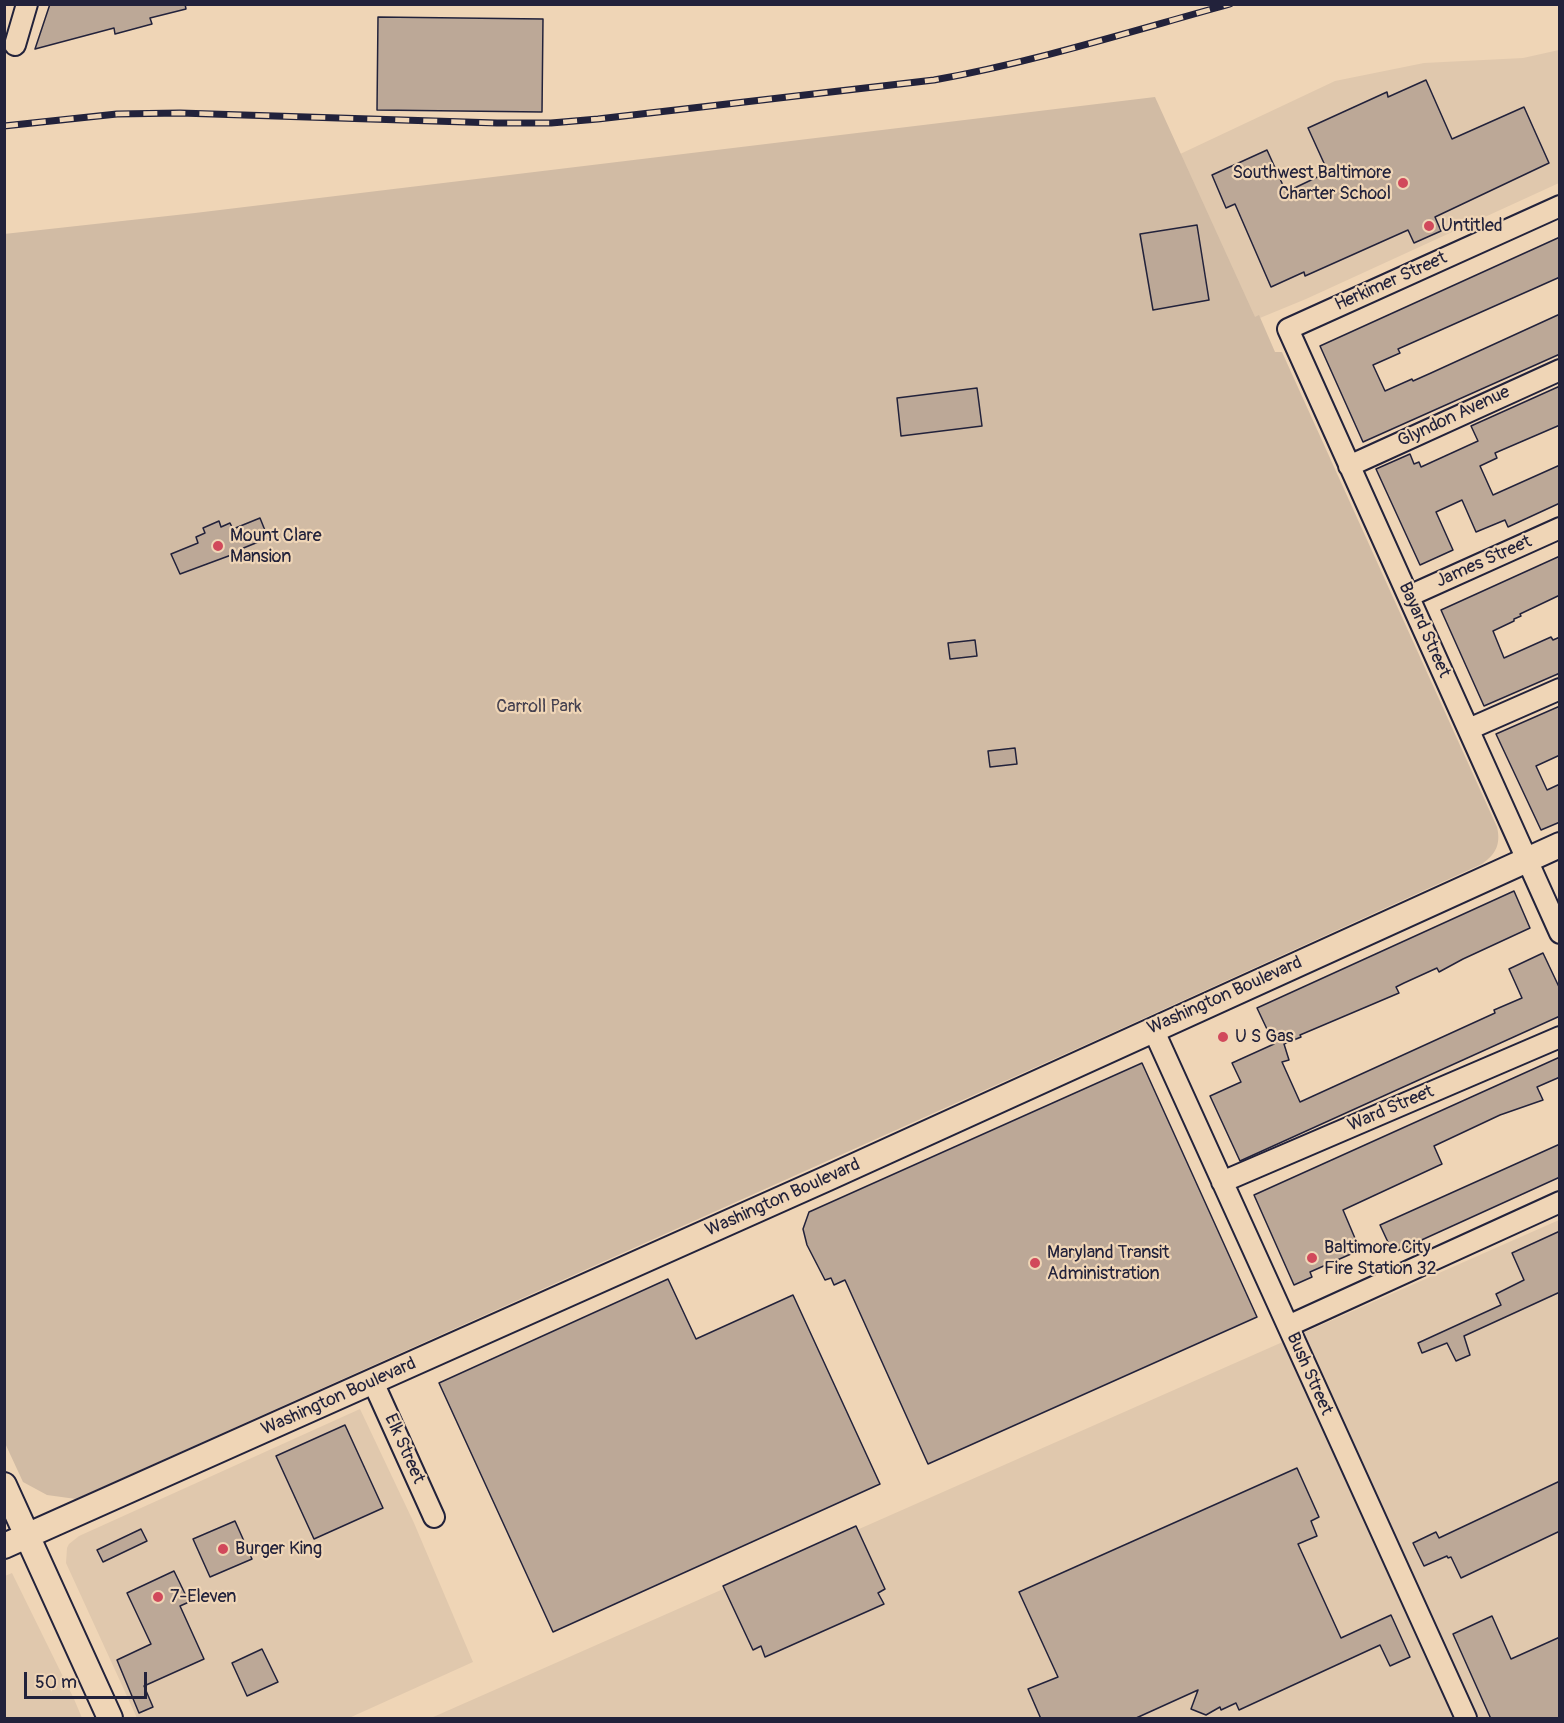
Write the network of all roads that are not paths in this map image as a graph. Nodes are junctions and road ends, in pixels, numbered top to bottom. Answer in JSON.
{"nodes":[{"id":1,"x":27,"y":4,"type":"edge"},
{"id":2,"x":15,"y":45,"type":"dead end"},
{"id":3,"x":1560,"y":206,"type":"edge"},
{"id":4,"x":1288,"y":329,"type":"joint"},
{"id":5,"x":1560,"y":370,"type":"edge"},
{"id":6,"x":1350,"y":465,"type":"junction"},
{"id":7,"x":1560,"y":528,"type":"edge"},
{"id":8,"x":1409,"y":596,"type":"junction"},
{"id":9,"x":1560,"y":689,"type":"edge"},
{"id":10,"x":1469,"y":729,"type":"junction"},
{"id":11,"x":1560,"y":845,"type":"edge"},
{"id":12,"x":1527,"y":860,"type":"junction"},
{"id":13,"x":1560,"y":933,"type":"edge"},
{"id":14,"x":1153,"y":1029,"type":"junction"},
{"id":15,"x":1560,"y":1037,"type":"edge"},
{"id":16,"x":1222,"y":1182,"type":"junction"},
{"id":17,"x":1560,"y":1202,"type":"edge"},
{"id":18,"x":1288,"y":1326,"type":"junction"},
{"id":19,"x":373,"y":1382,"type":"junction"},
{"id":20,"x":4,"y":1485,"type":"edge"},
{"id":21,"x":434,"y":1517,"type":"dead end"},
{"id":22,"x":28,"y":1536,"type":"junction"},
{"id":23,"x":4,"y":1546,"type":"edge"},
{"id":24,"x":110,"y":1719,"type":"edge"},
{"id":25,"x":1466,"y":1719,"type":"edge"}],
"edges":[{"from":1,"to":2,"type":"street"},
{"from":3,"to":4,"type":"street","name":"Herkimer Street"},
{"from":4,"to":6,"type":"street","name":"Bayard Street"},
{"from":5,"to":6,"type":"street","name":"Glyndon Avenue"},
{"from":6,"to":8,"type":"street","name":"Bayard Street"},
{"from":7,"to":8,"type":"street","name":"James Street"},
{"from":8,"to":10,"type":"street","name":"Bayard Street"},
{"from":9,"to":10,"type":"street"},
{"from":10,"to":12,"type":"street","name":"Bayard Street"},
{"from":11,"to":12,"type":"main road","name":"Washington Boulevard"},
{"from":12,"to":13,"type":"street","name":"Bayard Street"},
{"from":12,"to":14,"type":"main road","name":"Washington Boulevard"},
{"from":14,"to":16,"type":"street","name":"Bush Street"},
{"from":14,"to":19,"type":"main road","name":"Washington Boulevard"},
{"from":15,"to":16,"type":"street","name":"Ward Street"},
{"from":16,"to":18,"type":"street","name":"Bush Street"},
{"from":17,"to":18,"type":"street"},
{"from":18,"to":25,"type":"street","name":"Bush Street"},
{"from":19,"to":21,"type":"street","name":"Elk Street"},
{"from":19,"to":22,"type":"main road","name":"Washington Boulevard"},
{"from":20,"to":22,"type":"main road"},
{"from":22,"to":23,"type":"main road","name":"Washington Boulevard"},
{"from":22,"to":24,"type":"main road"}]}
